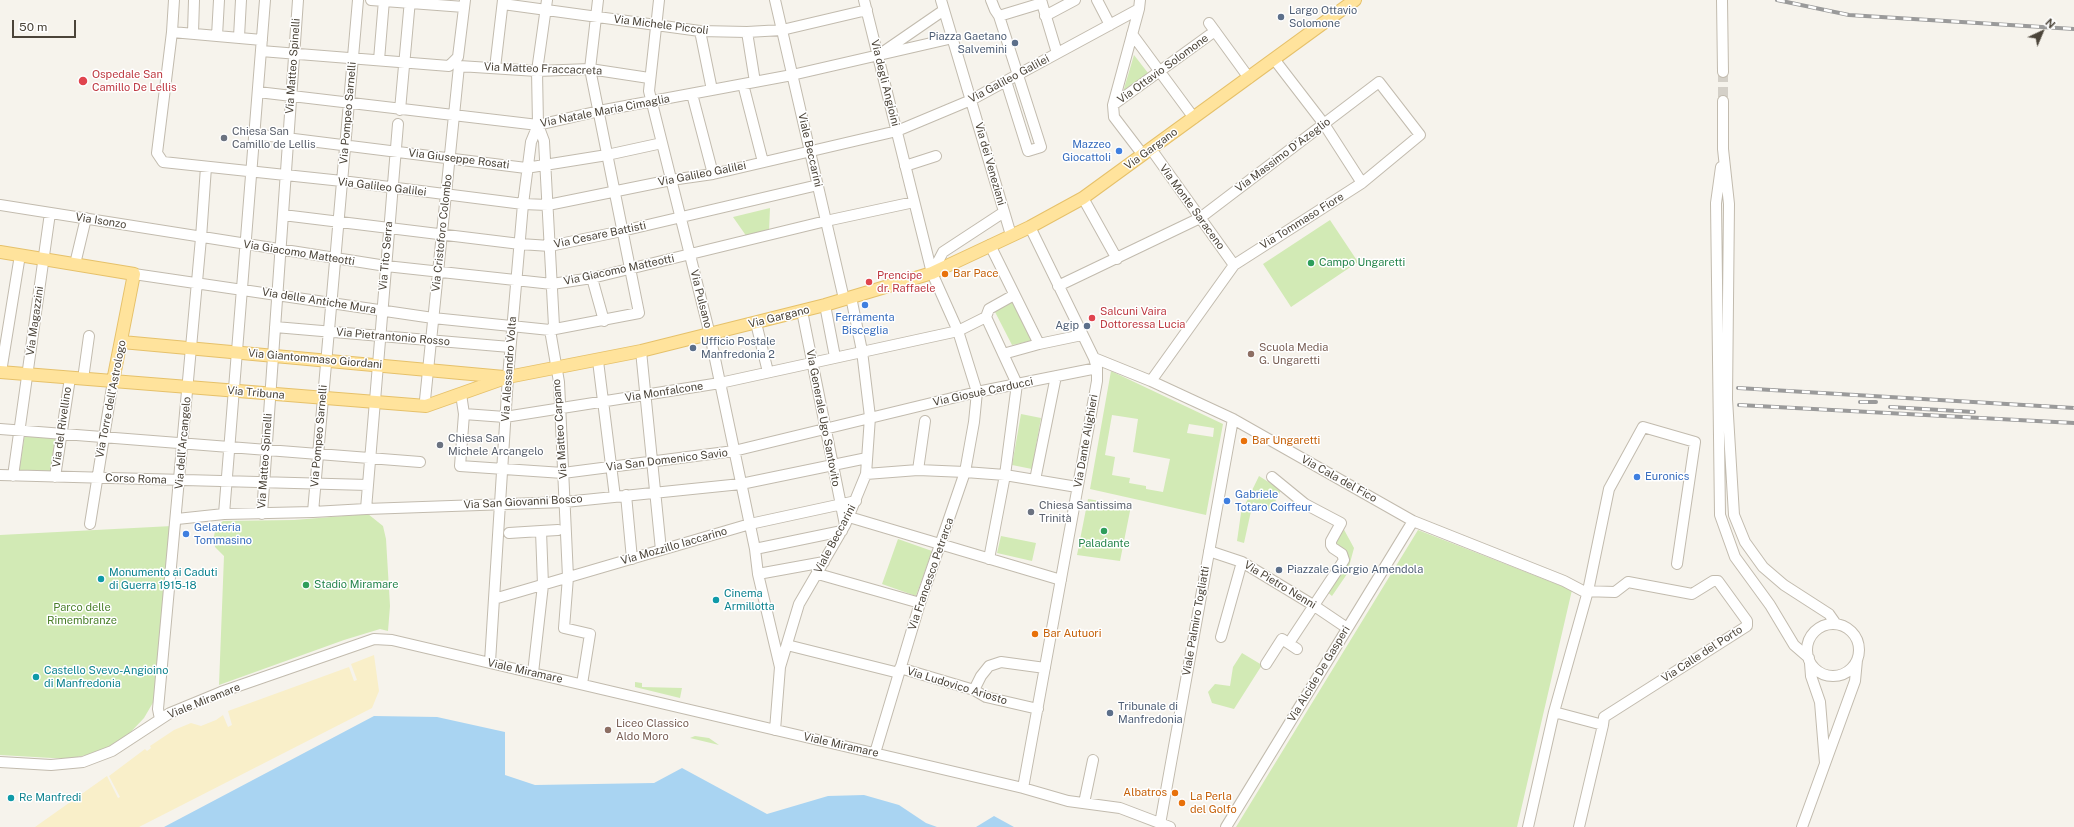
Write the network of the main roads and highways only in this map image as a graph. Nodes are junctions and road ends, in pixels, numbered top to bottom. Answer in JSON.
{"nodes":[{"id":1,"x":1355,"y":0,"type":"edge"},
{"id":2,"x":0,"y":252,"type":"edge"},
{"id":3,"x":134,"y":274,"type":"joint"},
{"id":4,"x":122,"y":342,"type":"junction"},
{"id":5,"x":0,"y":372,"type":"edge"},
{"id":6,"x":508,"y":377,"type":"junction"},
{"id":7,"x":114,"y":381,"type":"junction"}],
"edges":[{"from":1,"to":6,"type":"main road","name":"Via Gargano"},
{"from":2,"to":3,"type":"main road","name":"Via delle Antiche Mura"},
{"from":3,"to":4,"type":"main road","name":"Via Torre dell'Astrologo"},
{"from":4,"to":6,"type":"main road","name":"Via Giantommaso Giordani"},
{"from":4,"to":7,"type":"main road","name":"Via Torre dell'Astrologo"},
{"from":5,"to":7,"type":"main road","name":"Via Tribuna"},
{"from":6,"to":7,"type":"main road","name":"Via Tribuna"}]}
